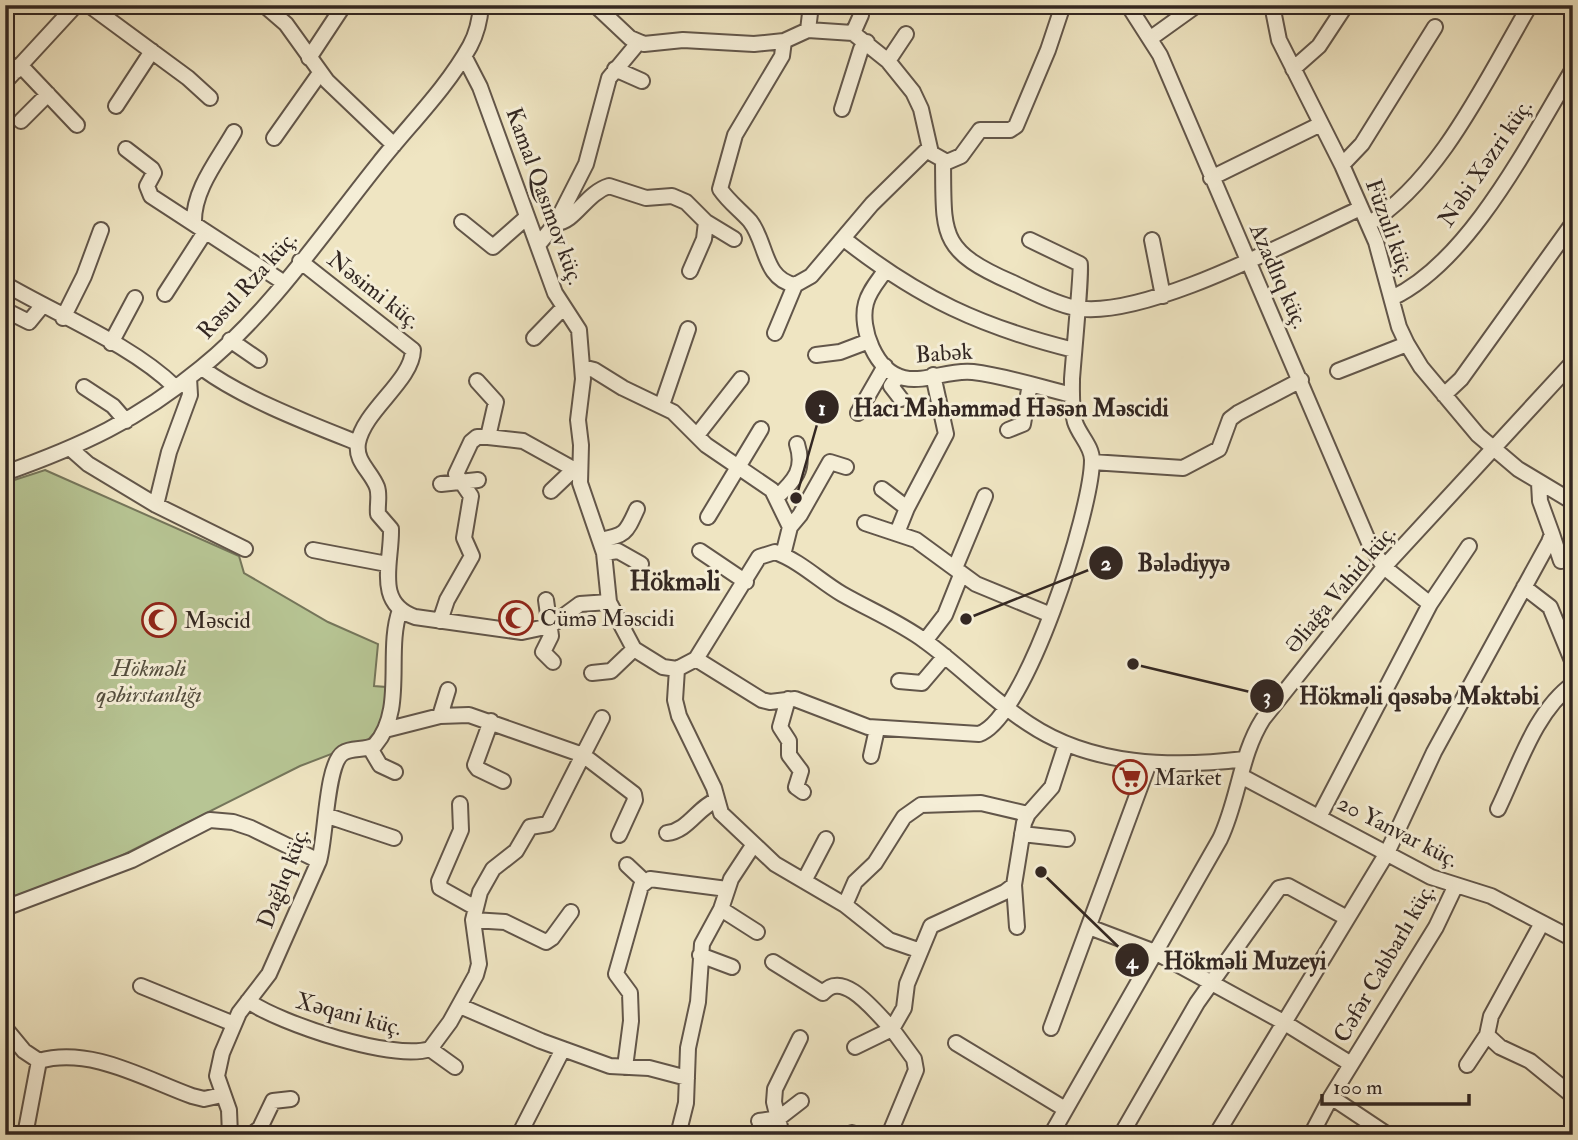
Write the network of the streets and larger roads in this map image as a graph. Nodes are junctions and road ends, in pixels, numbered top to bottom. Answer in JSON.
{"nodes":[{"id":1,"x":76,"y":5,"type":"edge"},
{"id":2,"x":89,"y":5,"type":"edge"},
{"id":3,"x":264,"y":5,"type":"edge"},
{"id":4,"x":344,"y":5,"type":"edge"},
{"id":5,"x":481,"y":5,"type":"edge"},
{"id":6,"x":595,"y":5,"type":"edge"},
{"id":7,"x":811,"y":5,"type":"edge"},
{"id":8,"x":1063,"y":5,"type":"edge"},
{"id":9,"x":1128,"y":5,"type":"edge"},
{"id":10,"x":1197,"y":5,"type":"edge"},
{"id":11,"x":1272,"y":5,"type":"edge"},
{"id":12,"x":1346,"y":5,"type":"edge"},
{"id":13,"x":1530,"y":5,"type":"edge"},
{"id":14,"x":861,"y":15,"type":"dead end"},
{"id":15,"x":1435,"y":27,"type":"dead end"},
{"id":16,"x":807,"y":30,"type":"junction"},
{"id":17,"x":853,"y":33,"type":"junction"},
{"id":18,"x":906,"y":34,"type":"dead end"},
{"id":19,"x":1151,"y":38,"type":"junction"},
{"id":20,"x":784,"y":41,"type":"junction"},
{"id":21,"x":867,"y":41,"type":"junction"},
{"id":22,"x":638,"y":43,"type":"junction"},
{"id":23,"x":152,"y":51,"type":"junction"},
{"id":24,"x":464,"y":56,"type":"junction"},
{"id":25,"x":309,"y":58,"type":"junction"},
{"id":26,"x":5,"y":59,"type":"edge"},
{"id":27,"x":888,"y":61,"type":"junction"},
{"id":28,"x":18,"y":68,"type":"junction"},
{"id":29,"x":615,"y":69,"type":"junction"},
{"id":30,"x":1293,"y":69,"type":"junction"},
{"id":31,"x":1573,"y":69,"type":"edge"},
{"id":32,"x":320,"y":73,"type":"junction"},
{"id":33,"x":642,"y":81,"type":"dead end"},
{"id":34,"x":5,"y":82,"type":"edge"},
{"id":35,"x":48,"y":94,"type":"junction"},
{"id":36,"x":210,"y":98,"type":"dead end"},
{"id":37,"x":116,"y":106,"type":"dead end"},
{"id":38,"x":842,"y":109,"type":"dead end"},
{"id":39,"x":21,"y":121,"type":"dead end"},
{"id":40,"x":1321,"y":124,"type":"junction"},
{"id":41,"x":77,"y":125,"type":"dead end"},
{"id":42,"x":234,"y":132,"type":"dead end"},
{"id":43,"x":274,"y":138,"type":"dead end"},
{"id":44,"x":394,"y":145,"type":"junction"},
{"id":45,"x":929,"y":148,"type":"junction"},
{"id":46,"x":126,"y":149,"type":"dead end"},
{"id":47,"x":943,"y":162,"type":"junction"},
{"id":48,"x":1342,"y":165,"type":"junction"},
{"id":49,"x":1210,"y":178,"type":"junction"},
{"id":50,"x":580,"y":196,"type":"junction"},
{"id":51,"x":1361,"y":208,"type":"junction"},
{"id":52,"x":527,"y":217,"type":"junction"},
{"id":53,"x":462,"y":222,"type":"dead end"},
{"id":54,"x":706,"y":222,"type":"junction"},
{"id":55,"x":1573,"y":223,"type":"edge"},
{"id":56,"x":1368,"y":224,"type":"junction"},
{"id":57,"x":199,"y":228,"type":"junction"},
{"id":58,"x":101,"y":230,"type":"dead end"},
{"id":59,"x":734,"y":239,"type":"dead end"},
{"id":60,"x":845,"y":239,"type":"junction"},
{"id":61,"x":1030,"y":240,"type":"dead end"},
{"id":62,"x":1152,"y":240,"type":"dead end"},
{"id":63,"x":538,"y":245,"type":"junction"},
{"id":64,"x":300,"y":261,"type":"junction"},
{"id":65,"x":1246,"y":261,"type":"junction"},
{"id":66,"x":690,"y":271,"type":"dead end"},
{"id":67,"x":885,"y":271,"type":"junction"},
{"id":68,"x":283,"y":282,"type":"junction"},
{"id":69,"x":5,"y":284,"type":"edge"},
{"id":70,"x":795,"y":285,"type":"junction"},
{"id":71,"x":165,"y":294,"type":"dead end"},
{"id":72,"x":1163,"y":296,"type":"junction"},
{"id":73,"x":135,"y":298,"type":"dead end"},
{"id":74,"x":1392,"y":298,"type":"junction"},
{"id":75,"x":42,"y":306,"type":"junction"},
{"id":76,"x":1076,"y":307,"type":"junction"},
{"id":77,"x":563,"y":308,"type":"junction"},
{"id":78,"x":5,"y":310,"type":"edge"},
{"id":79,"x":63,"y":318,"type":"junction"},
{"id":80,"x":688,"y":329,"type":"dead end"},
{"id":81,"x":775,"y":333,"type":"dead end"},
{"id":82,"x":534,"y":338,"type":"dead end"},
{"id":83,"x":230,"y":340,"type":"junction"},
{"id":84,"x":869,"y":341,"type":"junction"},
{"id":85,"x":111,"y":343,"type":"junction"},
{"id":86,"x":1406,"y":344,"type":"junction"},
{"id":87,"x":1074,"y":350,"type":"junction"},
{"id":88,"x":816,"y":355,"type":"dead end"},
{"id":89,"x":259,"y":360,"type":"dead end"},
{"id":90,"x":1573,"y":362,"type":"edge"},
{"id":91,"x":885,"y":366,"type":"junction"},
{"id":92,"x":582,"y":367,"type":"junction"},
{"id":93,"x":202,"y":368,"type":"junction"},
{"id":94,"x":1338,"y":371,"type":"dead end"},
{"id":95,"x":933,"y":374,"type":"junction"},
{"id":96,"x":898,"y":376,"type":"junction"},
{"id":97,"x":188,"y":377,"type":"junction"},
{"id":98,"x":741,"y":379,"type":"dead end"},
{"id":99,"x":1301,"y":380,"type":"junction"},
{"id":100,"x":477,"y":381,"type":"dead end"},
{"id":101,"x":1030,"y":384,"type":"junction"},
{"id":102,"x":83,"y":387,"type":"dead end"},
{"id":103,"x":175,"y":387,"type":"junction"},
{"id":104,"x":1072,"y":395,"type":"junction"},
{"id":105,"x":1444,"y":395,"type":"junction"},
{"id":106,"x":901,"y":399,"type":"dead end"},
{"id":107,"x":662,"y":405,"type":"junction"},
{"id":108,"x":858,"y":413,"type":"dead end"},
{"id":109,"x":126,"y":421,"type":"junction"},
{"id":110,"x":761,"y":429,"type":"dead end"},
{"id":111,"x":1007,"y":430,"type":"dead end"},
{"id":112,"x":698,"y":434,"type":"junction"},
{"id":113,"x":488,"y":437,"type":"junction"},
{"id":114,"x":358,"y":443,"type":"junction"},
{"id":115,"x":797,"y":444,"type":"dead end"},
{"id":116,"x":1493,"y":449,"type":"junction"},
{"id":117,"x":71,"y":450,"type":"junction"},
{"id":118,"x":1092,"y":463,"type":"junction"},
{"id":119,"x":739,"y":466,"type":"junction"},
{"id":120,"x":846,"y":467,"type":"dead end"},
{"id":121,"x":575,"y":472,"type":"junction"},
{"id":122,"x":5,"y":473,"type":"edge"},
{"id":123,"x":478,"y":480,"type":"dead end"},
{"id":124,"x":462,"y":483,"type":"junction"},
{"id":125,"x":1539,"y":483,"type":"junction"},
{"id":126,"x":441,"y":484,"type":"dead end"},
{"id":127,"x":882,"y":489,"type":"dead end"},
{"id":128,"x":551,"y":491,"type":"dead end"},
{"id":129,"x":985,"y":496,"type":"dead end"},
{"id":130,"x":777,"y":497,"type":"junction"},
{"id":131,"x":1573,"y":502,"type":"edge"},
{"id":132,"x":156,"y":505,"type":"junction"},
{"id":133,"x":907,"y":508,"type":"junction"},
{"id":134,"x":637,"y":509,"type":"dead end"},
{"id":135,"x":708,"y":517,"type":"dead end"},
{"id":136,"x":865,"y":523,"type":"dead end"},
{"id":137,"x":790,"y":527,"type":"junction"},
{"id":138,"x":897,"y":533,"type":"junction"},
{"id":139,"x":1552,"y":534,"type":"junction"},
{"id":140,"x":602,"y":546,"type":"junction"},
{"id":141,"x":1469,"y":546,"type":"dead end"},
{"id":142,"x":245,"y":549,"type":"dead end"},
{"id":143,"x":313,"y":551,"type":"dead end"},
{"id":144,"x":700,"y":551,"type":"dead end"},
{"id":145,"x":776,"y":554,"type":"junction"},
{"id":146,"x":1561,"y":561,"type":"dead end"},
{"id":147,"x":387,"y":564,"type":"junction"},
{"id":148,"x":641,"y":564,"type":"dead end"},
{"id":149,"x":1384,"y":567,"type":"junction"},
{"id":150,"x":958,"y":571,"type":"junction"},
{"id":151,"x":746,"y":582,"type":"junction"},
{"id":152,"x":1524,"y":587,"type":"junction"},
{"id":153,"x":546,"y":600,"type":"dead end"},
{"id":154,"x":609,"y":602,"type":"junction"},
{"id":155,"x":1430,"y":604,"type":"junction"},
{"id":156,"x":400,"y":610,"type":"junction"},
{"id":157,"x":1051,"y":615,"type":"junction"},
{"id":158,"x":440,"y":621,"type":"junction"},
{"id":159,"x":550,"y":626,"type":"junction"},
{"id":160,"x":925,"y":641,"type":"junction"},
{"id":161,"x":634,"y":649,"type":"junction"},
{"id":162,"x":945,"y":656,"type":"junction"},
{"id":163,"x":696,"y":659,"type":"junction"},
{"id":164,"x":553,"y":662,"type":"dead end"},
{"id":165,"x":1573,"y":663,"type":"edge"},
{"id":166,"x":677,"y":669,"type":"junction"},
{"id":167,"x":593,"y":673,"type":"dead end"},
{"id":168,"x":899,"y":681,"type":"dead end"},
{"id":169,"x":1573,"y":684,"type":"edge"},
{"id":170,"x":448,"y":690,"type":"dead end"},
{"id":171,"x":788,"y":699,"type":"junction"},
{"id":172,"x":1006,"y":707,"type":"junction"},
{"id":173,"x":440,"y":716,"type":"junction"},
{"id":174,"x":602,"y":718,"type":"dead end"},
{"id":175,"x":491,"y":721,"type":"junction"},
{"id":176,"x":877,"y":729,"type":"junction"},
{"id":177,"x":385,"y":730,"type":"junction"},
{"id":178,"x":1066,"y":744,"type":"junction"},
{"id":179,"x":370,"y":748,"type":"junction"},
{"id":180,"x":583,"y":755,"type":"junction"},
{"id":181,"x":871,"y":756,"type":"dead end"},
{"id":182,"x":1245,"y":759,"type":"junction"},
{"id":183,"x":1149,"y":763,"type":"junction"},
{"id":184,"x":395,"y":772,"type":"dead end"},
{"id":185,"x":1241,"y":776,"type":"junction"},
{"id":186,"x":503,"y":781,"type":"dead end"},
{"id":187,"x":803,"y":792,"type":"dead end"},
{"id":188,"x":717,"y":800,"type":"junction"},
{"id":189,"x":460,"y":804,"type":"dead end"},
{"id":190,"x":1498,"y":809,"type":"dead end"},
{"id":191,"x":1028,"y":814,"type":"junction"},
{"id":192,"x":328,"y":816,"type":"junction"},
{"id":193,"x":1319,"y":817,"type":"junction"},
{"id":194,"x":667,"y":833,"type":"dead end"},
{"id":195,"x":1022,"y":834,"type":"junction"},
{"id":196,"x":619,"y":835,"type":"dead end"},
{"id":197,"x":394,"y":838,"type":"dead end"},
{"id":198,"x":826,"y":839,"type":"dead end"},
{"id":199,"x":1067,"y":839,"type":"dead end"},
{"id":200,"x":754,"y":844,"type":"junction"},
{"id":201,"x":1387,"y":853,"type":"junction"},
{"id":202,"x":319,"y":862,"type":"junction"},
{"id":203,"x":627,"y":865,"type":"dead end"},
{"id":204,"x":645,"y":881,"type":"junction"},
{"id":205,"x":804,"y":881,"type":"junction"},
{"id":206,"x":1014,"y":885,"type":"junction"},
{"id":207,"x":1455,"y":887,"type":"junction"},
{"id":208,"x":727,"y":889,"type":"junction"},
{"id":209,"x":845,"y":905,"type":"junction"},
{"id":210,"x":5,"y":908,"type":"edge"},
{"id":211,"x":721,"y":909,"type":"junction"},
{"id":212,"x":571,"y":912,"type":"dead end"},
{"id":213,"x":474,"y":914,"type":"junction"},
{"id":214,"x":1347,"y":918,"type":"junction"},
{"id":215,"x":1542,"y":923,"type":"junction"},
{"id":216,"x":1017,"y":927,"type":"dead end"},
{"id":217,"x":1089,"y":927,"type":"junction"},
{"id":218,"x":757,"y":932,"type":"dead end"},
{"id":219,"x":1573,"y":939,"type":"edge"},
{"id":220,"x":918,"y":950,"type":"junction"},
{"id":221,"x":1155,"y":952,"type":"junction"},
{"id":222,"x":700,"y":955,"type":"junction"},
{"id":223,"x":773,"y":962,"type":"dead end"},
{"id":224,"x":732,"y":967,"type":"dead end"},
{"id":225,"x":1212,"y":983,"type":"junction"},
{"id":226,"x":141,"y":986,"type":"dead end"},
{"id":227,"x":248,"y":1001,"type":"junction"},
{"id":228,"x":460,"y":1006,"type":"junction"},
{"id":229,"x":1285,"y":1023,"type":"junction"},
{"id":230,"x":234,"y":1024,"type":"junction"},
{"id":231,"x":5,"y":1028,"type":"edge"},
{"id":232,"x":1051,"y":1028,"type":"dead end"},
{"id":233,"x":892,"y":1029,"type":"junction"},
{"id":234,"x":1487,"y":1035,"type":"junction"},
{"id":235,"x":800,"y":1038,"type":"dead end"},
{"id":236,"x":956,"y":1043,"type":"dead end"},
{"id":237,"x":855,"y":1046,"type":"dead end"},
{"id":238,"x":430,"y":1049,"type":"junction"},
{"id":239,"x":563,"y":1049,"type":"junction"},
{"id":240,"x":38,"y":1061,"type":"junction"},
{"id":241,"x":1351,"y":1063,"type":"junction"},
{"id":242,"x":1467,"y":1065,"type":"dead end"},
{"id":243,"x":625,"y":1067,"type":"junction"},
{"id":244,"x":455,"y":1068,"type":"dead end"},
{"id":245,"x":687,"y":1078,"type":"junction"},
{"id":246,"x":222,"y":1095,"type":"junction"},
{"id":247,"x":1573,"y":1096,"type":"edge"},
{"id":248,"x":1331,"y":1097,"type":"junction"},
{"id":249,"x":291,"y":1099,"type":"dead end"},
{"id":250,"x":801,"y":1101,"type":"dead end"},
{"id":251,"x":1065,"y":1109,"type":"junction"},
{"id":252,"x":779,"y":1118,"type":"junction"},
{"id":253,"x":759,"y":1121,"type":"dead end"},
{"id":254,"x":5,"y":1129,"type":"edge"},
{"id":255,"x":11,"y":1135,"type":"edge"},
{"id":256,"x":25,"y":1135,"type":"edge"},
{"id":257,"x":230,"y":1135,"type":"edge"},
{"id":258,"x":251,"y":1135,"type":"edge"},
{"id":259,"x":519,"y":1135,"type":"edge"},
{"id":260,"x":678,"y":1135,"type":"edge"},
{"id":261,"x":782,"y":1135,"type":"edge"},
{"id":262,"x":889,"y":1135,"type":"edge"},
{"id":263,"x":1051,"y":1135,"type":"edge"},
{"id":264,"x":1121,"y":1135,"type":"edge"},
{"id":265,"x":1216,"y":1135,"type":"edge"},
{"id":266,"x":1311,"y":1135,"type":"edge"},
{"id":267,"x":1388,"y":1135,"type":"edge"}],
"edges":[{"from":1,"to":28,"type":"street"},
{"from":2,"to":23,"type":"street"},
{"from":3,"to":25,"type":"street"},
{"from":4,"to":25,"type":"street"},
{"from":5,"to":24,"type":"street"},
{"from":6,"to":22,"type":"street"},
{"from":7,"to":16,"type":"street"},
{"from":8,"to":47,"type":"street"},
{"from":9,"to":19,"type":"street","name":"Azadlıq küç."},
{"from":10,"to":19,"type":"street"},
{"from":11,"to":30,"type":"street","name":"Füzuli küç."},
{"from":12,"to":30,"type":"street"},
{"from":13,"to":56,"type":"street"},
{"from":14,"to":17,"type":"street"},
{"from":15,"to":48,"type":"street"},
{"from":16,"to":17,"type":"street"},
{"from":16,"to":20,"type":"street"},
{"from":17,"to":21,"type":"street"},
{"from":18,"to":27,"type":"street"},
{"from":19,"to":49,"type":"street","name":"Azadlıq küç."},
{"from":20,"to":22,"type":"street"},
{"from":20,"to":70,"type":"street"},
{"from":21,"to":27,"type":"street"},
{"from":21,"to":38,"type":"street"},
{"from":22,"to":29,"type":"street"},
{"from":23,"to":36,"type":"street"},
{"from":23,"to":37,"type":"street"},
{"from":24,"to":44,"type":"street","name":"Rəsul Rza küç."},
{"from":24,"to":52,"type":"street","name":"Kamal Qasımov küç."},
{"from":25,"to":32,"type":"street"},
{"from":26,"to":28,"type":"street"},
{"from":27,"to":45,"type":"street"},
{"from":28,"to":34,"type":"street"},
{"from":28,"to":35,"type":"street"},
{"from":29,"to":33,"type":"street"},
{"from":29,"to":50,"type":"street"},
{"from":30,"to":40,"type":"street","name":"Füzuli küç."},
{"from":31,"to":74,"type":"street","name":"Nəbi Xəzri küç."},
{"from":32,"to":43,"type":"street"},
{"from":32,"to":44,"type":"street"},
{"from":35,"to":39,"type":"street"},
{"from":35,"to":41,"type":"street"},
{"from":40,"to":48,"type":"street","name":"Füzuli küç."},
{"from":40,"to":49,"type":"street"},
{"from":42,"to":57,"type":"street"},
{"from":44,"to":64,"type":"street","name":"Rəsul Rza küç."},
{"from":45,"to":47,"type":"street"},
{"from":45,"to":60,"type":"street"},
{"from":46,"to":57,"type":"street"},
{"from":47,"to":76,"type":"street"},
{"from":48,"to":51,"type":"street","name":"Füzuli küç."},
{"from":49,"to":65,"type":"street","name":"Azadlıq küç."},
{"from":50,"to":54,"type":"street"},
{"from":50,"to":63,"type":"street"},
{"from":51,"to":56,"type":"street","name":"Füzuli küç."},
{"from":51,"to":65,"type":"street"},
{"from":52,"to":53,"type":"street"},
{"from":52,"to":63,"type":"street","name":"Kamal Qasımov küç."},
{"from":54,"to":59,"type":"street"},
{"from":54,"to":66,"type":"street"},
{"from":55,"to":105,"type":"street"},
{"from":56,"to":74,"type":"street","name":"Füzuli küç."},
{"from":57,"to":68,"type":"street"},
{"from":57,"to":71,"type":"street"},
{"from":58,"to":79,"type":"street"},
{"from":60,"to":67,"type":"street"},
{"from":60,"to":70,"type":"street"},
{"from":61,"to":76,"type":"street"},
{"from":62,"to":72,"type":"street"},
{"from":63,"to":77,"type":"street","name":"Kamal Qasımov küç."},
{"from":64,"to":68,"type":"street","name":"Rəsul Rza küç."},
{"from":64,"to":114,"type":"street","name":"Nəsimi küç."},
{"from":65,"to":72,"type":"street"},
{"from":65,"to":99,"type":"street","name":"Azadlıq küç."},
{"from":67,"to":84,"type":"street","name":"Babək"},
{"from":67,"to":87,"type":"street"},
{"from":68,"to":83,"type":"street","name":"Rəsul Rza küç."},
{"from":69,"to":75,"type":"street"},
{"from":70,"to":81,"type":"street"},
{"from":72,"to":76,"type":"street"},
{"from":73,"to":85,"type":"street"},
{"from":74,"to":86,"type":"street","name":"Füzuli küç."},
{"from":75,"to":78,"type":"street"},
{"from":75,"to":79,"type":"street"},
{"from":76,"to":87,"type":"street"},
{"from":77,"to":82,"type":"street"},
{"from":77,"to":92,"type":"street","name":"Kamal Qasımov küç."},
{"from":79,"to":85,"type":"street"},
{"from":80,"to":107,"type":"street"},
{"from":83,"to":89,"type":"street"},
{"from":83,"to":93,"type":"street","name":"Rəsul Rza küç."},
{"from":84,"to":88,"type":"street"},
{"from":84,"to":91,"type":"street","name":"Babək"},
{"from":85,"to":103,"type":"street"},
{"from":86,"to":94,"type":"street"},
{"from":86,"to":105,"type":"street","name":"Füzuli küç."},
{"from":87,"to":104,"type":"street"},
{"from":90,"to":116,"type":"street","name":"Əliağa Vahid küç."},
{"from":91,"to":96,"type":"street","name":"Babək"},
{"from":91,"to":108,"type":"street"},
{"from":92,"to":107,"type":"street"},
{"from":92,"to":121,"type":"street","name":"Kamal Qasımov küç."},
{"from":93,"to":97,"type":"street","name":"Rəsul Rza küç."},
{"from":93,"to":114,"type":"street"},
{"from":95,"to":96,"type":"street","name":"Babək"},
{"from":95,"to":101,"type":"street","name":"Babək"},
{"from":95,"to":133,"type":"street"},
{"from":96,"to":106,"type":"street"},
{"from":97,"to":103,"type":"street","name":"Rəsul Rza küç."},
{"from":97,"to":132,"type":"street"},
{"from":98,"to":112,"type":"street"},
{"from":99,"to":118,"type":"street"},
{"from":99,"to":149,"type":"street","name":"Azadlıq küç."},
{"from":100,"to":113,"type":"street"},
{"from":101,"to":104,"type":"street","name":"Babək"},
{"from":101,"to":111,"type":"street"},
{"from":102,"to":109,"type":"street"},
{"from":103,"to":109,"type":"street","name":"Rəsul Rza küç."},
{"from":104,"to":118,"type":"street"},
{"from":105,"to":116,"type":"street","name":"Füzuli küç."},
{"from":107,"to":112,"type":"street"},
{"from":109,"to":117,"type":"street","name":"Rəsul Rza küç."},
{"from":110,"to":119,"type":"street"},
{"from":112,"to":119,"type":"street"},
{"from":113,"to":121,"type":"street"},
{"from":113,"to":124,"type":"street"},
{"from":114,"to":147,"type":"street"},
{"from":115,"to":130,"type":"street"},
{"from":116,"to":125,"type":"street","name":"Füzuli küç."},
{"from":116,"to":149,"type":"street","name":"Əliağa Vahid küç."},
{"from":117,"to":122,"type":"street","name":"Rəsul Rza küç."},
{"from":117,"to":132,"type":"street"},
{"from":118,"to":157,"type":"street"},
{"from":119,"to":130,"type":"street"},
{"from":119,"to":135,"type":"street"},
{"from":120,"to":137,"type":"street"},
{"from":121,"to":128,"type":"street"},
{"from":121,"to":140,"type":"street","name":"Kamal Qasımov küç."},
{"from":123,"to":124,"type":"street"},
{"from":124,"to":126,"type":"street"},
{"from":124,"to":158,"type":"street"},
{"from":125,"to":131,"type":"street","name":"Füzuli küç."},
{"from":125,"to":139,"type":"street"},
{"from":127,"to":133,"type":"street"},
{"from":129,"to":150,"type":"street"},
{"from":130,"to":137,"type":"street"},
{"from":132,"to":142,"type":"street"},
{"from":133,"to":138,"type":"street"},
{"from":134,"to":140,"type":"street"},
{"from":136,"to":138,"type":"street"},
{"from":137,"to":145,"type":"street"},
{"from":138,"to":150,"type":"street"},
{"from":139,"to":146,"type":"street"},
{"from":139,"to":152,"type":"street"},
{"from":140,"to":148,"type":"street"},
{"from":140,"to":154,"type":"street","name":"Kamal Qasımov küç."},
{"from":141,"to":155,"type":"street"},
{"from":143,"to":147,"type":"street"},
{"from":144,"to":151,"type":"street"},
{"from":145,"to":151,"type":"street"},
{"from":145,"to":160,"type":"street"},
{"from":147,"to":156,"type":"street"},
{"from":149,"to":155,"type":"street"},
{"from":149,"to":182,"type":"street","name":"Əliağa Vahid küç."},
{"from":150,"to":157,"type":"street"},
{"from":150,"to":160,"type":"street"},
{"from":151,"to":163,"type":"street"},
{"from":152,"to":165,"type":"street"},
{"from":152,"to":201,"type":"street"},
{"from":153,"to":159,"type":"street"},
{"from":154,"to":159,"type":"street"},
{"from":154,"to":161,"type":"street","name":"Kamal Qasımov küç."},
{"from":155,"to":193,"type":"street"},
{"from":156,"to":158,"type":"street"},
{"from":156,"to":177,"type":"street"},
{"from":157,"to":172,"type":"street"},
{"from":158,"to":159,"type":"street"},
{"from":159,"to":164,"type":"street"},
{"from":160,"to":162,"type":"street"},
{"from":161,"to":166,"type":"street"},
{"from":161,"to":167,"type":"street"},
{"from":162,"to":168,"type":"street"},
{"from":162,"to":172,"type":"street"},
{"from":163,"to":166,"type":"street"},
{"from":163,"to":171,"type":"street"},
{"from":166,"to":188,"type":"street"},
{"from":169,"to":190,"type":"street"},
{"from":170,"to":173,"type":"street"},
{"from":171,"to":176,"type":"street"},
{"from":171,"to":187,"type":"street"},
{"from":172,"to":176,"type":"street"},
{"from":172,"to":178,"type":"street"},
{"from":173,"to":175,"type":"street"},
{"from":173,"to":177,"type":"street"},
{"from":174,"to":180,"type":"street"},
{"from":175,"to":180,"type":"street"},
{"from":175,"to":186,"type":"street"},
{"from":176,"to":181,"type":"street"},
{"from":177,"to":179,"type":"street"},
{"from":178,"to":183,"type":"street"},
{"from":178,"to":191,"type":"street"},
{"from":179,"to":184,"type":"street"},
{"from":179,"to":192,"type":"street","name":"Dağlıq küç."},
{"from":180,"to":196,"type":"street"},
{"from":180,"to":213,"type":"street"},
{"from":182,"to":183,"type":"street"},
{"from":182,"to":185,"type":"street","name":"Əliağa Vahid küç."},
{"from":183,"to":217,"type":"street"},
{"from":185,"to":193,"type":"street","name":"20 Yanvar küç."},
{"from":185,"to":221,"type":"street","name":"Əliağa Vahid küç."},
{"from":188,"to":194,"type":"street"},
{"from":188,"to":200,"type":"street"},
{"from":189,"to":213,"type":"street"},
{"from":191,"to":195,"type":"street"},
{"from":191,"to":209,"type":"street"},
{"from":192,"to":197,"type":"street"},
{"from":192,"to":202,"type":"street","name":"Dağlıq küç."},
{"from":193,"to":201,"type":"street","name":"20 Yanvar küç."},
{"from":195,"to":199,"type":"street"},
{"from":195,"to":206,"type":"street"},
{"from":198,"to":205,"type":"street"},
{"from":200,"to":205,"type":"street"},
{"from":200,"to":208,"type":"street"},
{"from":201,"to":207,"type":"street","name":"20 Yanvar küç."},
{"from":201,"to":214,"type":"street"},
{"from":202,"to":210,"type":"street"},
{"from":202,"to":227,"type":"street","name":"Dağlıq küç."},
{"from":203,"to":204,"type":"street"},
{"from":204,"to":208,"type":"street"},
{"from":204,"to":243,"type":"street"},
{"from":205,"to":209,"type":"street"},
{"from":206,"to":216,"type":"street"},
{"from":206,"to":220,"type":"street"},
{"from":207,"to":215,"type":"street","name":"20 Yanvar küç."},
{"from":207,"to":241,"type":"street","name":"Cəfər Cabbarlı küç."},
{"from":208,"to":211,"type":"street"},
{"from":209,"to":220,"type":"street"},
{"from":211,"to":218,"type":"street"},
{"from":211,"to":222,"type":"street"},
{"from":212,"to":213,"type":"street"},
{"from":213,"to":228,"type":"street","name":"Xəqani küç."},
{"from":214,"to":225,"type":"street"},
{"from":214,"to":229,"type":"street"},
{"from":215,"to":219,"type":"street","name":"20 Yanvar küç."},
{"from":215,"to":234,"type":"street"},
{"from":217,"to":221,"type":"street"},
{"from":217,"to":232,"type":"street"},
{"from":220,"to":233,"type":"street"},
{"from":221,"to":225,"type":"street"},
{"from":221,"to":251,"type":"street","name":"Əliağa Vahid küç."},
{"from":222,"to":224,"type":"street"},
{"from":222,"to":245,"type":"street"},
{"from":223,"to":233,"type":"street"},
{"from":225,"to":229,"type":"street"},
{"from":225,"to":264,"type":"street"},
{"from":226,"to":230,"type":"street"},
{"from":227,"to":230,"type":"street","name":"Dağlıq küç."},
{"from":227,"to":238,"type":"street","name":"Xəqani küç."},
{"from":228,"to":238,"type":"street","name":"Xəqani küç."},
{"from":228,"to":239,"type":"street"},
{"from":229,"to":241,"type":"street"},
{"from":229,"to":265,"type":"street"},
{"from":230,"to":246,"type":"street","name":"Dağlıq küç."},
{"from":231,"to":240,"type":"street"},
{"from":233,"to":237,"type":"street"},
{"from":233,"to":262,"type":"street"},
{"from":234,"to":242,"type":"street"},
{"from":234,"to":247,"type":"street"},
{"from":235,"to":252,"type":"street"},
{"from":236,"to":251,"type":"street"},
{"from":238,"to":244,"type":"street"},
{"from":239,"to":243,"type":"street"},
{"from":239,"to":259,"type":"street"},
{"from":240,"to":246,"type":"street"},
{"from":240,"to":256,"type":"street"},
{"from":241,"to":248,"type":"street","name":"Cəfər Cabbarlı küç."},
{"from":243,"to":245,"type":"street"},
{"from":245,"to":260,"type":"street"},
{"from":246,"to":257,"type":"street","name":"Dağlıq küç."},
{"from":248,"to":266,"type":"street","name":"Cəfər Cabbarlı küç."},
{"from":248,"to":267,"type":"street"},
{"from":249,"to":258,"type":"street"},
{"from":250,"to":252,"type":"street"},
{"from":251,"to":263,"type":"street","name":"Əliağa Vahid küç."},
{"from":252,"to":253,"type":"street"},
{"from":252,"to":261,"type":"street"},
{"from":254,"to":255,"type":"street"}]}
